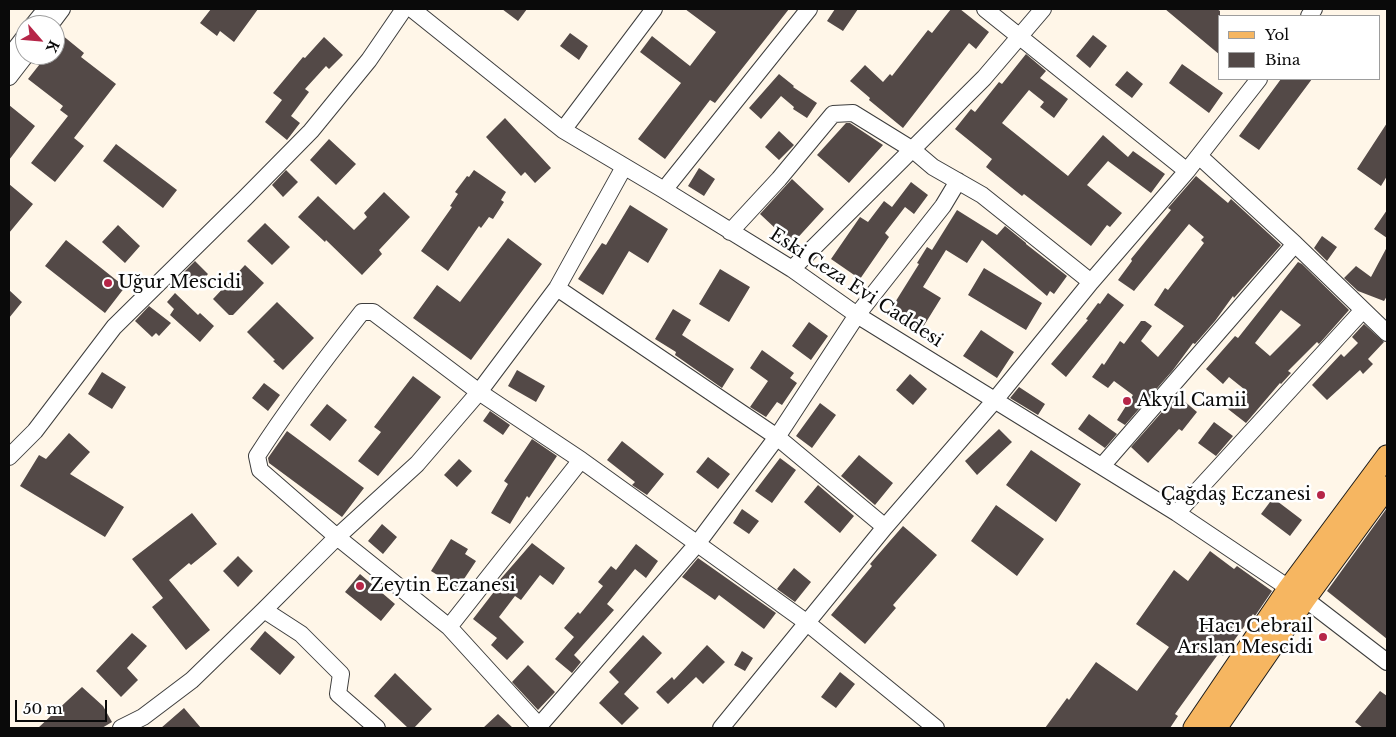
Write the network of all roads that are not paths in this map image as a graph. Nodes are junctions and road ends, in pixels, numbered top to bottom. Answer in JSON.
{"nodes":[{"id":1,"x":404,"y":9,"type":"edge"},
{"id":2,"x":412,"y":9,"type":"edge"},
{"id":3,"x":654,"y":9,"type":"edge"},
{"id":4,"x":809,"y":9,"type":"edge"},
{"id":5,"x":985,"y":9,"type":"edge"},
{"id":6,"x":1043,"y":9,"type":"edge"},
{"id":7,"x":1019,"y":38,"type":"junction"},
{"id":8,"x":18,"y":65,"type":"edge"},
{"id":9,"x":9,"y":77,"type":"edge"},
{"id":10,"x":1259,"y":80,"type":"edge"},
{"id":11,"x":563,"y":130,"type":"junction"},
{"id":12,"x":913,"y":150,"type":"junction"},
{"id":13,"x":1199,"y":156,"type":"junction"},
{"id":14,"x":624,"y":167,"type":"junction"},
{"id":15,"x":1187,"y":170,"type":"junction"},
{"id":16,"x":958,"y":181,"type":"junction"},
{"id":17,"x":664,"y":190,"type":"junction"},
{"id":18,"x":730,"y":232,"type":"junction"},
{"id":19,"x":1295,"y":244,"type":"junction"},
{"id":20,"x":792,"y":269,"type":"junction"},
{"id":21,"x":1091,"y":282,"type":"junction"},
{"id":22,"x":557,"y":288,"type":"junction"},
{"id":23,"x":1363,"y":310,"type":"junction"},
{"id":24,"x":858,"y":314,"type":"junction"},
{"id":25,"x":1385,"y":325,"type":"edge"},
{"id":26,"x":479,"y":392,"type":"junction"},
{"id":27,"x":994,"y":400,"type":"junction"},
{"id":28,"x":777,"y":437,"type":"junction"},
{"id":29,"x":1387,"y":456,"type":"edge"},
{"id":30,"x":9,"y":457,"type":"edge"},
{"id":31,"x":581,"y":460,"type":"junction"},
{"id":32,"x":1102,"y":466,"type":"junction"},
{"id":33,"x":1387,"y":487,"type":"edge"},
{"id":34,"x":1177,"y":513,"type":"junction"},
{"id":35,"x":885,"y":527,"type":"junction"},
{"id":36,"x":337,"y":537,"type":"junction"},
{"id":37,"x":697,"y":544,"type":"junction"},
{"id":38,"x":1297,"y":593,"type":"junction"},
{"id":39,"x":264,"y":610,"type":"junction"},
{"id":40,"x":806,"y":622,"type":"junction"},
{"id":41,"x":449,"y":626,"type":"junction"},
{"id":42,"x":1387,"y":662,"type":"edge"},
{"id":43,"x":540,"y":727,"type":"edge"},
{"id":44,"x":121,"y":728,"type":"edge"},
{"id":45,"x":377,"y":728,"type":"edge"},
{"id":46,"x":721,"y":728,"type":"edge"},
{"id":47,"x":936,"y":728,"type":"edge"},
{"id":48,"x":1194,"y":728,"type":"edge"},
{"id":49,"x":1216,"y":728,"type":"edge"}],
"edges":[{"from":1,"to":30,"type":"street"},
{"from":2,"to":11,"type":"street","name":"Eski Ceza Evi Caddesi"},
{"from":3,"to":11,"type":"street"},
{"from":4,"to":17,"type":"street"},
{"from":5,"to":7,"type":"street"},
{"from":6,"to":7,"type":"street"},
{"from":7,"to":12,"type":"street"},
{"from":7,"to":15,"type":"street"},
{"from":8,"to":9,"type":"street"},
{"from":10,"to":13,"type":"street"},
{"from":11,"to":14,"type":"street","name":"Eski Ceza Evi Caddesi"},
{"from":12,"to":16,"type":"street"},
{"from":12,"to":18,"type":"street"},
{"from":12,"to":20,"type":"street"},
{"from":13,"to":15,"type":"street"},
{"from":13,"to":19,"type":"street"},
{"from":14,"to":17,"type":"street","name":"Eski Ceza Evi Caddesi"},
{"from":14,"to":22,"type":"street"},
{"from":15,"to":21,"type":"street"},
{"from":16,"to":21,"type":"street"},
{"from":16,"to":24,"type":"street"},
{"from":17,"to":18,"type":"street","name":"Eski Ceza Evi Caddesi"},
{"from":18,"to":20,"type":"street","name":"Eski Ceza Evi Caddesi"},
{"from":19,"to":23,"type":"street"},
{"from":19,"to":32,"type":"street"},
{"from":20,"to":24,"type":"street","name":"Eski Ceza Evi Caddesi"},
{"from":21,"to":27,"type":"street"},
{"from":22,"to":26,"type":"street"},
{"from":22,"to":28,"type":"street"},
{"from":23,"to":25,"type":"street"},
{"from":23,"to":34,"type":"street"},
{"from":24,"to":27,"type":"street","name":"Eski Ceza Evi Caddesi"},
{"from":24,"to":28,"type":"street"},
{"from":26,"to":31,"type":"street"},
{"from":26,"to":36,"type":"street"},
{"from":26,"to":36,"type":"street"},
{"from":27,"to":32,"type":"street","name":"Eski Ceza Evi Caddesi"},
{"from":27,"to":35,"type":"street"},
{"from":28,"to":35,"type":"street"},
{"from":28,"to":37,"type":"street"},
{"from":29,"to":38,"type":"main road"},
{"from":31,"to":37,"type":"street"},
{"from":31,"to":41,"type":"street"},
{"from":32,"to":34,"type":"street","name":"Eski Ceza Evi Caddesi"},
{"from":33,"to":38,"type":"main road"},
{"from":34,"to":38,"type":"street","name":"Eski Ceza Evi Caddesi"},
{"from":35,"to":40,"type":"street"},
{"from":36,"to":39,"type":"street"},
{"from":36,"to":41,"type":"street"},
{"from":37,"to":40,"type":"street"},
{"from":37,"to":43,"type":"street"},
{"from":38,"to":42,"type":"street","name":"Eski Ceza Evi Caddesi"},
{"from":38,"to":48,"type":"main road"},
{"from":38,"to":49,"type":"main road"},
{"from":39,"to":44,"type":"street"},
{"from":39,"to":45,"type":"street"},
{"from":40,"to":46,"type":"street"},
{"from":40,"to":47,"type":"street"},
{"from":41,"to":43,"type":"street"}]}
